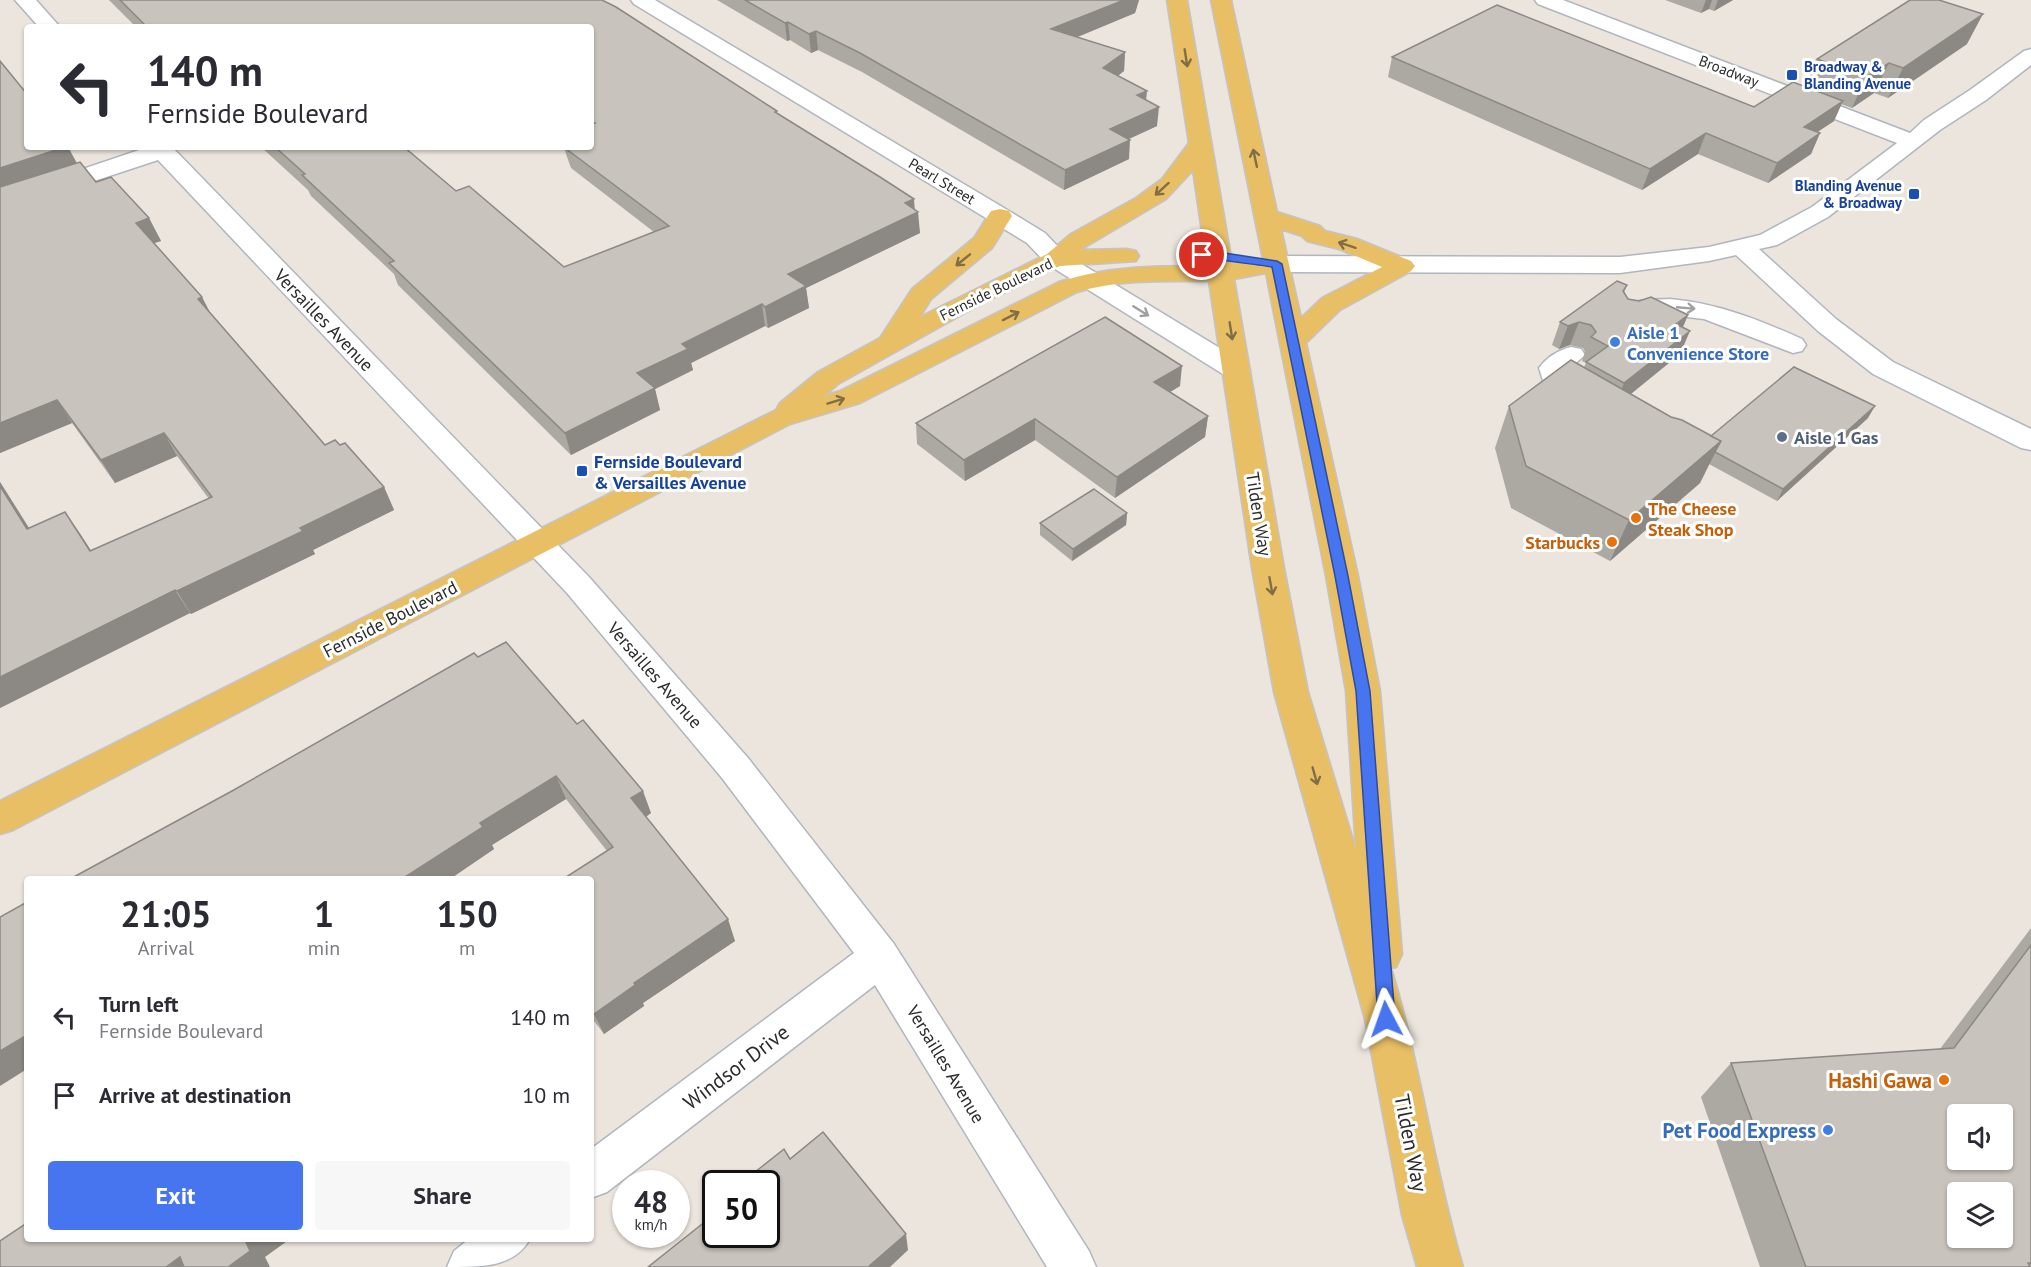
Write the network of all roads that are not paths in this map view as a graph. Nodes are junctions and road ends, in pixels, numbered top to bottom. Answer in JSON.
{"nodes":[{"id":1,"x":25,"y":0,"type":"edge"},
{"id":2,"x":641,"y":0,"type":"edge"},
{"id":3,"x":1177,"y":0,"type":"edge"},
{"id":4,"x":1221,"y":0,"type":"edge"},
{"id":5,"x":1545,"y":0,"type":"edge"},
{"id":6,"x":47,"y":24,"type":"edge"},
{"id":7,"x":2031,"y":55,"type":"edge"},
{"id":8,"x":1914,"y":142,"type":"junction"},
{"id":9,"x":1199,"y":144,"type":"junction"},
{"id":10,"x":157,"y":150,"type":"edge"},
{"id":11,"x":161,"y":150,"type":"edge"},
{"id":12,"x":0,"y":205,"type":"edge"},
{"id":13,"x":1000,"y":216,"type":"junction"},
{"id":14,"x":1267,"y":216,"type":"junction"},
{"id":15,"x":1742,"y":247,"type":"junction"},
{"id":16,"x":1056,"y":259,"type":"junction"},
{"id":17,"x":1220,"y":264,"type":"junction"},
{"id":18,"x":1277,"y":264,"type":"junction"},
{"id":19,"x":1402,"y":266,"type":"junction"},
{"id":20,"x":1090,"y":280,"type":"junction"},
{"id":21,"x":1629,"y":314,"type":"edge"},
{"id":22,"x":891,"y":342,"type":"junction"},
{"id":23,"x":1292,"y":342,"type":"junction"},
{"id":24,"x":1793,"y":345,"type":"dead end"},
{"id":25,"x":1571,"y":355,"type":"dead end"},
{"id":26,"x":1236,"y":370,"type":"junction"},
{"id":27,"x":1602,"y":414,"type":"edge"},
{"id":28,"x":780,"y":418,"type":"junction"},
{"id":29,"x":2031,"y":441,"type":"edge"},
{"id":30,"x":536,"y":542,"type":"junction"},
{"id":31,"x":0,"y":819,"type":"edge"},
{"id":32,"x":880,"y":957,"type":"junction"},
{"id":33,"x":1386,"y":1019,"type":"junction"},
{"id":34,"x":594,"y":1174,"type":"edge"},
{"id":35,"x":503,"y":1242,"type":"edge"},
{"id":36,"x":470,"y":1267,"type":"edge"},
{"id":37,"x":1072,"y":1267,"type":"edge"},
{"id":38,"x":1440,"y":1267,"type":"edge"}],
"edges":[{"from":1,"to":6,"type":"street"},
{"from":2,"to":13,"type":"street","name":"Pearl Street"},
{"from":3,"to":9,"type":"main road","name":"Tilden Way","one_way":true},
{"from":14,"to":4,"type":"main road","name":"Tilden Way","one_way":true},
{"from":5,"to":8,"type":"street","name":"Broadway"},
{"from":7,"to":8,"type":"street"},
{"from":8,"to":15,"type":"street"},
{"from":9,"to":16,"type":"main road","one_way":true},
{"from":9,"to":17,"type":"main road","name":"Tilden Way"},
{"from":10,"to":12,"type":"street"},
{"from":11,"to":30,"type":"street","name":"Versailles Avenue"},
{"from":13,"to":16,"type":"street","name":"Pearl Street"},
{"from":13,"to":22,"type":"main road","one_way":true},
{"from":14,"to":18,"type":"main road","name":"Tilden Way"},
{"from":19,"to":14,"type":"main road","one_way":true},
{"from":15,"to":19,"type":"street"},
{"from":15,"to":29,"type":"street"},
{"from":16,"to":17,"type":"main road","name":"Fernside Boulevard"},
{"from":16,"to":20,"type":"street","name":"Pearl Street"},
{"from":16,"to":22,"type":"main road","name":"Fernside Boulevard"},
{"from":17,"to":18,"type":"main road"},
{"from":17,"to":20,"type":"main road","name":"Fernside Boulevard"},
{"from":17,"to":26,"type":"main road","name":"Tilden Way","one_way":true},
{"from":18,"to":19,"type":"street"},
{"from":18,"to":23,"type":"main road","name":"Tilden Way"},
{"from":19,"to":23,"type":"main road"},
{"from":20,"to":26,"type":"street","name":"Pearl Street","one_way":true},
{"from":28,"to":20,"type":"main road","name":"Fernside Boulevard","one_way":true},
{"from":21,"to":24,"type":"street","one_way":true},
{"from":22,"to":28,"type":"main road","name":"Fernside Boulevard"},
{"from":23,"to":33,"type":"main road","name":"Tilden Way"},
{"from":25,"to":27,"type":"street"},
{"from":26,"to":33,"type":"main road","name":"Tilden Way","one_way":true},
{"from":28,"to":30,"type":"main road","name":"Fernside Boulevard"},
{"from":30,"to":31,"type":"main road","name":"Fernside Boulevard"},
{"from":30,"to":32,"type":"street","name":"Versailles Avenue"},
{"from":32,"to":34,"type":"street","name":"Windsor Drive"},
{"from":32,"to":37,"type":"street","name":"Versailles Avenue"},
{"from":33,"to":38,"type":"main road","name":"Tilden Way"},
{"from":35,"to":36,"type":"street"}]}
